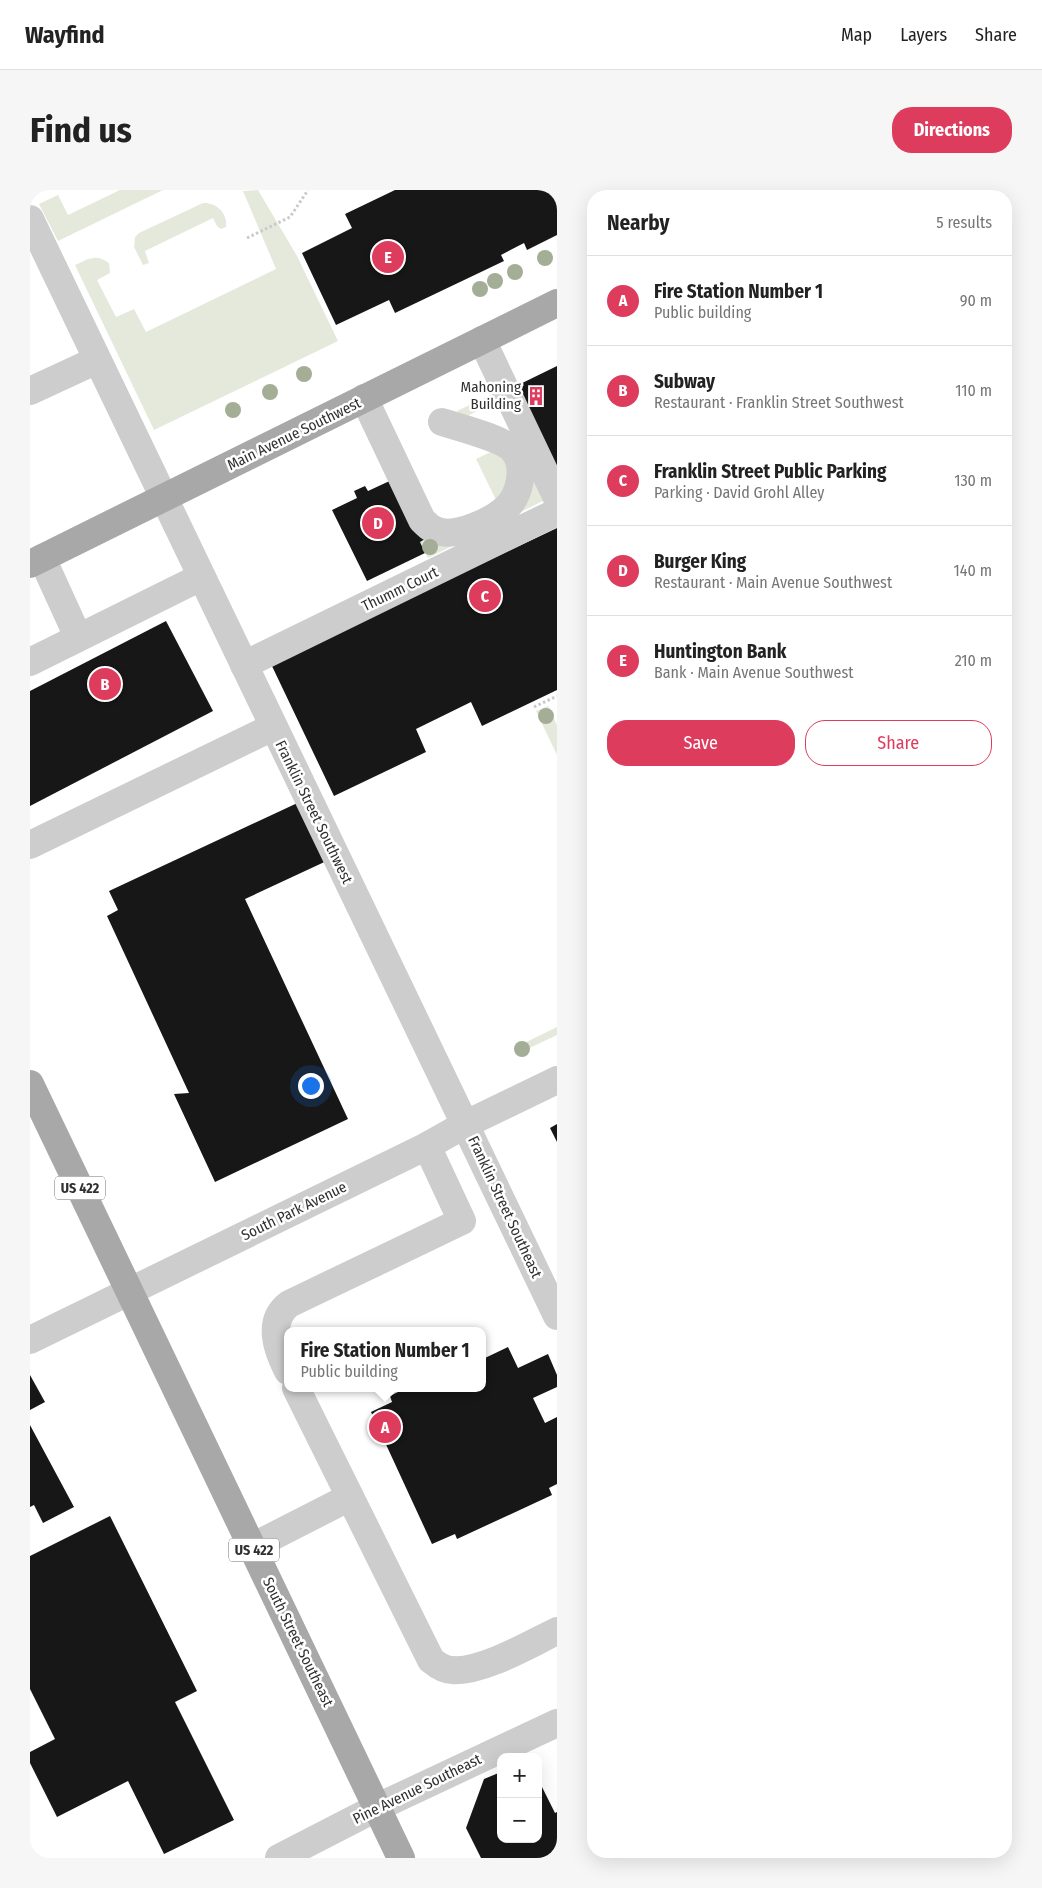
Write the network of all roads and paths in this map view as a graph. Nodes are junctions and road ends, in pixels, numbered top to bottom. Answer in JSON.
{"nodes":[{"id":1,"x":308,"y":190,"type":"edge"},
{"id":2,"x":30,"y":219,"type":"edge"},
{"id":3,"x":247,"y":238,"type":"dead end"},
{"id":4,"x":557,"y":303,"type":"edge"},
{"id":5,"x":482,"y":340,"type":"junction"},
{"id":6,"x":97,"y":360,"type":"junction"},
{"id":7,"x":30,"y":391,"type":"edge"},
{"id":8,"x":364,"y":398,"type":"junction"},
{"id":9,"x":442,"y":422,"type":"dead end"},
{"id":10,"x":163,"y":498,"type":"junction"},
{"id":11,"x":557,"y":498,"type":"edge"},
{"id":12,"x":557,"y":512,"type":"edge"},
{"id":13,"x":36,"y":561,"type":"edge"},
{"id":14,"x":201,"y":577,"type":"junction"},
{"id":15,"x":78,"y":637,"type":"junction"},
{"id":16,"x":30,"y":662,"type":"edge"},
{"id":17,"x":244,"y":665,"type":"junction"},
{"id":18,"x":557,"y":696,"type":"edge"},
{"id":19,"x":534,"y":706,"type":"dead end"},
{"id":20,"x":273,"y":727,"type":"junction"},
{"id":21,"x":30,"y":845,"type":"edge"},
{"id":22,"x":557,"y":1080,"type":"edge"},
{"id":23,"x":30,"y":1084,"type":"edge"},
{"id":24,"x":466,"y":1124,"type":"junction"},
{"id":25,"x":426,"y":1146,"type":"junction"},
{"id":26,"x":130,"y":1292,"type":"junction"},
{"id":27,"x":557,"y":1316,"type":"edge"},
{"id":28,"x":30,"y":1340,"type":"edge"},
{"id":29,"x":284,"y":1361,"type":"edge"},
{"id":30,"x":298,"y":1392,"type":"edge"},
{"id":31,"x":350,"y":1497,"type":"junction"},
{"id":32,"x":252,"y":1547,"type":"junction"},
{"id":33,"x":557,"y":1631,"type":"edge"},
{"id":34,"x":557,"y":1723,"type":"edge"},
{"id":35,"x":378,"y":1807,"type":"junction"},
{"id":36,"x":279,"y":1858,"type":"edge"},
{"id":37,"x":401,"y":1858,"type":"edge"}],
"edges":[{"from":1,"to":3,"type":"path"},
{"from":2,"to":6,"type":"street","name":"Franklin Street Southwest"},
{"from":4,"to":5,"type":"main road","name":"Main Avenue Southwest"},
{"from":5,"to":8,"type":"main road","name":"Main Avenue Southwest"},
{"from":5,"to":11,"type":"street"},
{"from":6,"to":7,"type":"street"},
{"from":6,"to":10,"type":"street","name":"Franklin Street Southwest"},
{"from":8,"to":9,"type":"street"},
{"from":8,"to":10,"type":"main road","name":"Main Avenue Southwest"},
{"from":10,"to":13,"type":"main road","name":"Main Avenue Southwest"},
{"from":10,"to":14,"type":"street","name":"Franklin Street Southwest"},
{"from":12,"to":17,"type":"street","name":"Thumm Court"},
{"from":13,"to":15,"type":"street"},
{"from":14,"to":15,"type":"street"},
{"from":14,"to":17,"type":"street","name":"Franklin Street Southwest"},
{"from":15,"to":16,"type":"street"},
{"from":17,"to":20,"type":"street","name":"Franklin Street Southwest"},
{"from":18,"to":19,"type":"path"},
{"from":20,"to":21,"type":"street"},
{"from":20,"to":24,"type":"street","name":"Franklin Street Southwest"},
{"from":22,"to":24,"type":"street","name":"South Park Avenue"},
{"from":23,"to":26,"type":"main road","number":"US 422"},
{"from":24,"to":25,"type":"street","name":"South Park Avenue"},
{"from":24,"to":27,"type":"street","name":"Franklin Street Southeast"},
{"from":25,"to":26,"type":"street","name":"South Park Avenue"},
{"from":25,"to":29,"type":"street"},
{"from":26,"to":28,"type":"street","name":"South Park Avenue"},
{"from":26,"to":32,"type":"main road","name":"South Street Southeast","number":"US 422"},
{"from":30,"to":31,"type":"street"},
{"from":31,"to":32,"type":"street"},
{"from":31,"to":33,"type":"street"},
{"from":32,"to":35,"type":"main road","name":"South Street Southeast","number":"US 422"},
{"from":34,"to":35,"type":"street","name":"Pine Avenue Southeast"},
{"from":35,"to":36,"type":"street","name":"Pine Avenue Southeast"},
{"from":35,"to":37,"type":"main road","name":"South Street Southeast","number":"US 422"}]}
